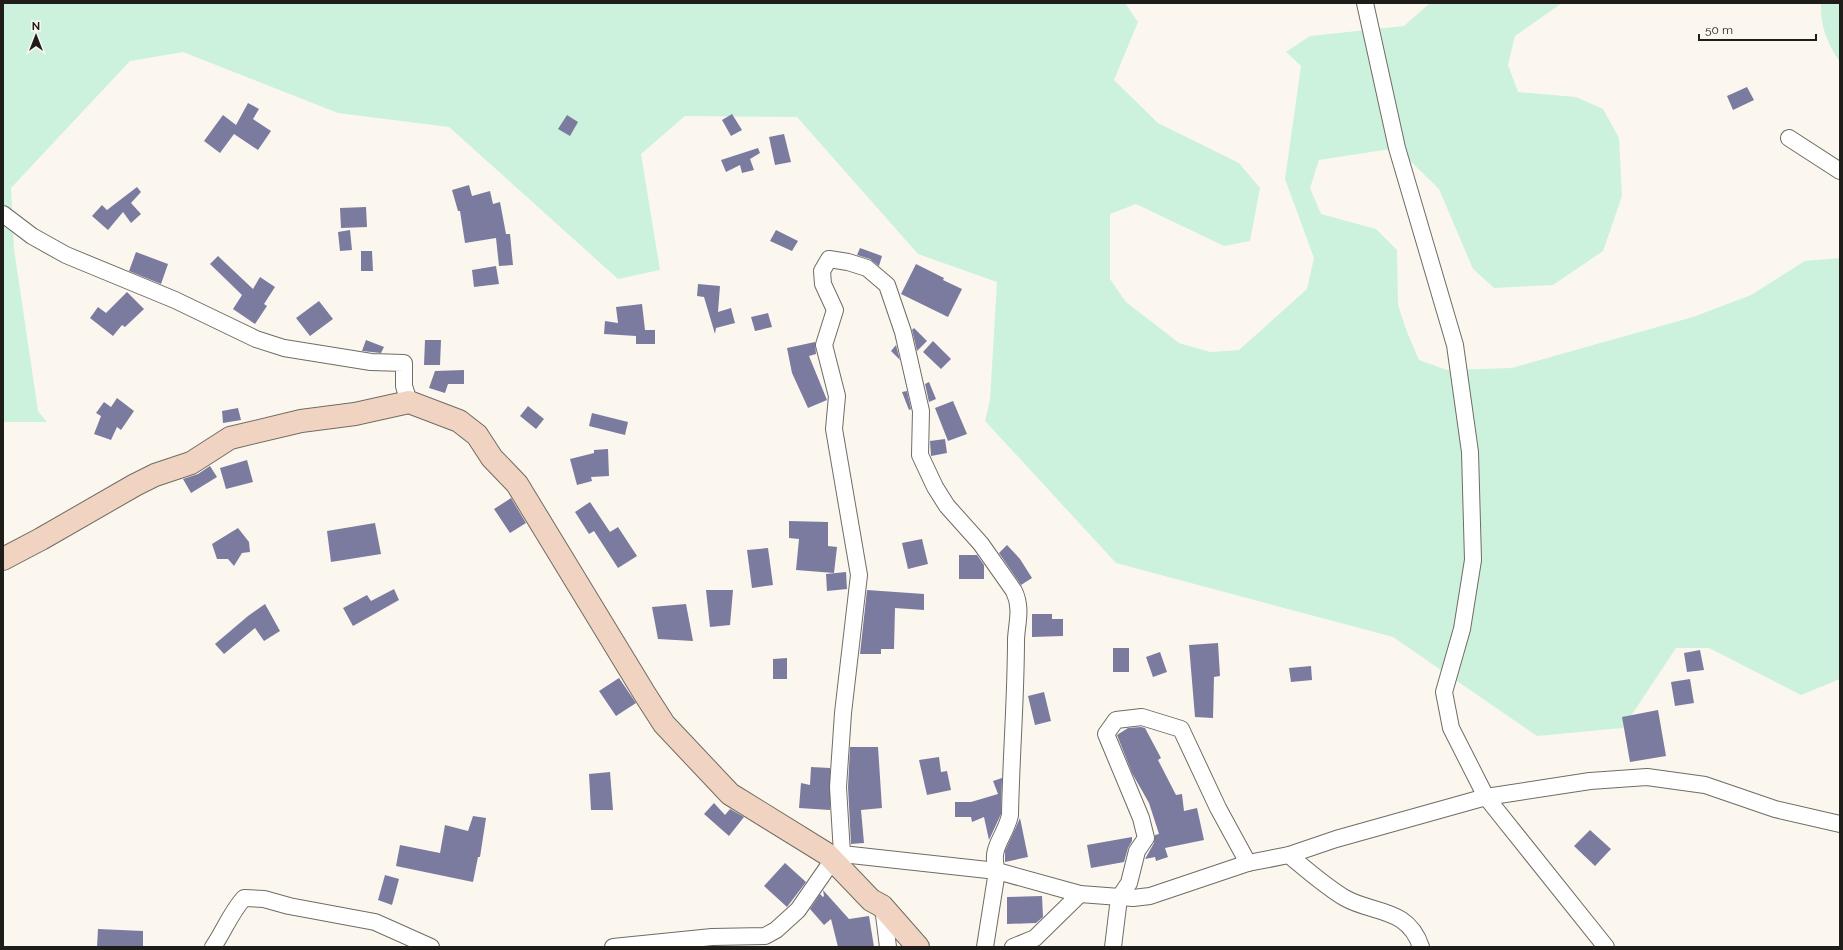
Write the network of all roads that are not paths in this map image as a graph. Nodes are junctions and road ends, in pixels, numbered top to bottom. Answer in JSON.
{"nodes":[{"id":1,"x":1365,"y":3,"type":"edge"},
{"id":2,"x":1789,"y":138,"type":"dead end"},
{"id":3,"x":1840,"y":171,"type":"edge"},
{"id":4,"x":3,"y":214,"type":"edge"},
{"id":5,"x":409,"y":402,"type":"junction"},
{"id":6,"x":3,"y":559,"type":"edge"},
{"id":7,"x":1486,"y":797,"type":"junction"},
{"id":8,"x":1840,"y":824,"type":"edge"},
{"id":9,"x":834,"y":856,"type":"junction"},
{"id":10,"x":1289,"y":856,"type":"junction"},
{"id":11,"x":1248,"y":863,"type":"junction"},
{"id":12,"x":997,"y":871,"type":"junction"},
{"id":13,"x":1080,"y":894,"type":"junction"},
{"id":14,"x":1120,"y":898,"type":"junction"},
{"id":15,"x":882,"y":906,"type":"junction"},
{"id":16,"x":750,"y":942,"type":"edge"},
{"id":17,"x":213,"y":947,"type":"edge"},
{"id":18,"x":431,"y":947,"type":"edge"},
{"id":19,"x":613,"y":947,"type":"edge"},
{"id":20,"x":888,"y":947,"type":"edge"},
{"id":21,"x":918,"y":947,"type":"edge"},
{"id":22,"x":985,"y":947,"type":"edge"},
{"id":23,"x":1013,"y":947,"type":"edge"},
{"id":24,"x":1113,"y":947,"type":"edge"},
{"id":25,"x":1421,"y":947,"type":"edge"},
{"id":26,"x":1606,"y":947,"type":"edge"}],
"edges":[{"from":1,"to":7,"type":"street"},
{"from":2,"to":3,"type":"street"},
{"from":4,"to":5,"type":"street"},
{"from":5,"to":6,"type":"main road"},
{"from":5,"to":9,"type":"main road"},
{"from":7,"to":8,"type":"street"},
{"from":7,"to":10,"type":"street"},
{"from":7,"to":26,"type":"street"},
{"from":9,"to":12,"type":"street"},
{"from":9,"to":12,"type":"street"},
{"from":9,"to":15,"type":"main road"},
{"from":9,"to":16,"type":"street"},
{"from":10,"to":11,"type":"street"},
{"from":10,"to":25,"type":"street"},
{"from":11,"to":14,"type":"street"},
{"from":11,"to":14,"type":"street"},
{"from":12,"to":13,"type":"street"},
{"from":12,"to":22,"type":"street"},
{"from":13,"to":14,"type":"street"},
{"from":13,"to":23,"type":"street"},
{"from":14,"to":24,"type":"street"},
{"from":15,"to":20,"type":"street"},
{"from":15,"to":21,"type":"main road"},
{"from":16,"to":19,"type":"street"},
{"from":17,"to":18,"type":"street"}]}
